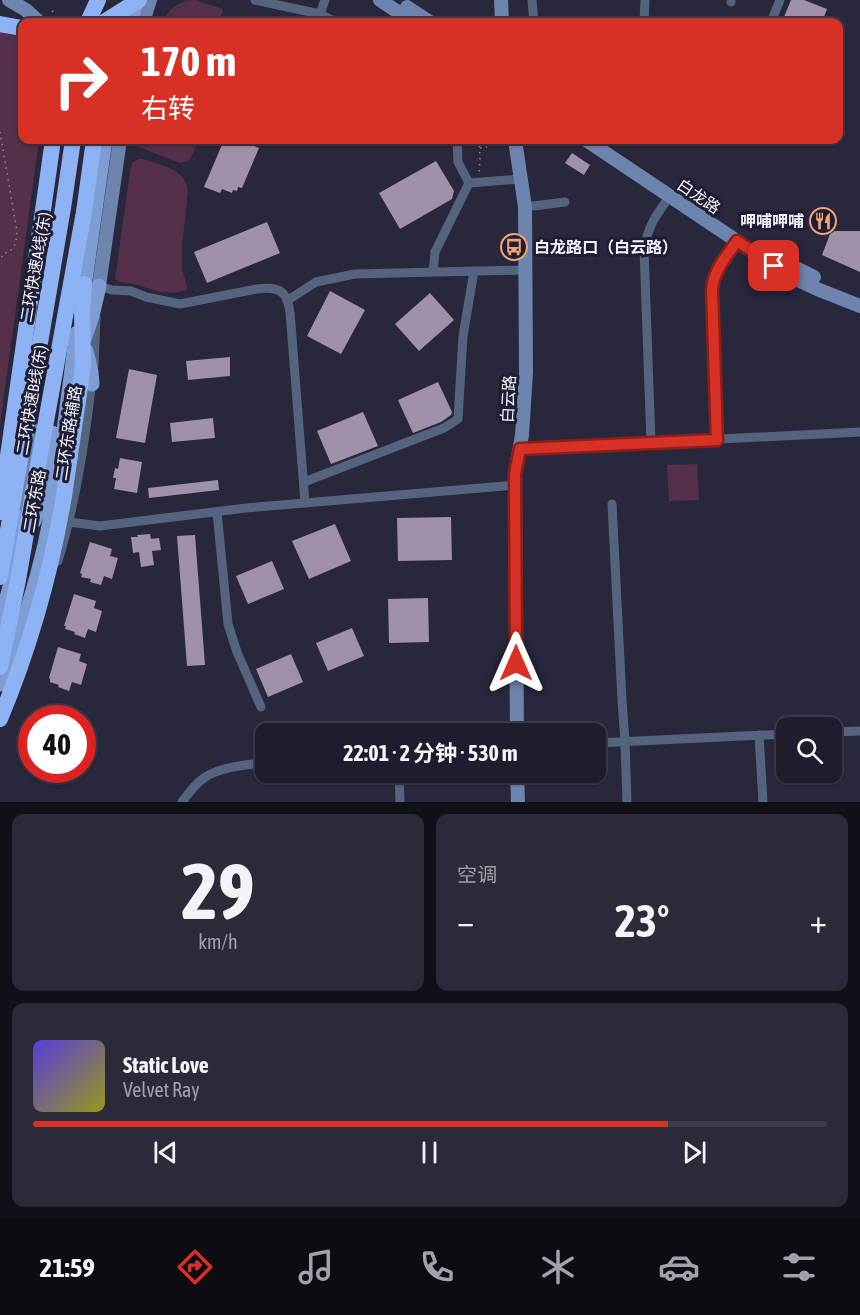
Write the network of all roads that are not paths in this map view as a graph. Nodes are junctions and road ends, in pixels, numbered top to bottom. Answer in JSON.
{"nodes":[{"id":1,"x":9,"y":0,"type":"edge"},
{"id":2,"x":101,"y":0,"type":"edge"},
{"id":3,"x":125,"y":0,"type":"edge"},
{"id":4,"x":138,"y":0,"type":"edge"},
{"id":5,"x":150,"y":0,"type":"edge"},
{"id":6,"x":255,"y":0,"type":"edge"},
{"id":7,"x":325,"y":0,"type":"edge"},
{"id":8,"x":380,"y":0,"type":"edge"},
{"id":9,"x":397,"y":0,"type":"edge"},
{"id":10,"x":501,"y":0,"type":"edge"},
{"id":11,"x":532,"y":0,"type":"edge"},
{"id":12,"x":645,"y":0,"type":"edge"},
{"id":13,"x":780,"y":0,"type":"edge"},
{"id":14,"x":320,"y":14,"type":"junction"},
{"id":15,"x":35,"y":18,"type":"edge"},
{"id":16,"x":90,"y":18,"type":"edge"},
{"id":17,"x":97,"y":18,"type":"edge"},
{"id":18,"x":112,"y":18,"type":"edge"},
{"id":19,"x":119,"y":18,"type":"edge"},
{"id":20,"x":131,"y":18,"type":"edge"},
{"id":21,"x":144,"y":18,"type":"edge"},
{"id":22,"x":328,"y":18,"type":"edge"},
{"id":23,"x":407,"y":18,"type":"edge"},
{"id":24,"x":424,"y":18,"type":"edge"},
{"id":25,"x":502,"y":18,"type":"edge"},
{"id":26,"x":534,"y":18,"type":"edge"},
{"id":27,"x":644,"y":18,"type":"edge"},
{"id":28,"x":773,"y":18,"type":"edge"},
{"id":29,"x":0,"y":24,"type":"edge"},
{"id":30,"x":18,"y":27,"type":"edge"},
{"id":31,"x":53,"y":144,"type":"edge"},
{"id":32,"x":64,"y":144,"type":"edge"},
{"id":33,"x":72,"y":144,"type":"edge"},
{"id":34,"x":73,"y":144,"type":"edge"},
{"id":35,"x":93,"y":144,"type":"edge"},
{"id":36,"x":94,"y":144,"type":"edge"},
{"id":37,"x":104,"y":144,"type":"edge"},
{"id":38,"x":119,"y":144,"type":"edge"},
{"id":39,"x":457,"y":144,"type":"edge"},
{"id":40,"x":516,"y":144,"type":"edge"},
{"id":41,"x":592,"y":144,"type":"edge"},
{"id":42,"x":608,"y":144,"type":"edge"},
{"id":43,"x":521,"y":179,"type":"junction"},
{"id":44,"x":474,"y":182,"type":"junction"},
{"id":45,"x":67,"y":192,"type":"junction"},
{"id":46,"x":670,"y":196,"type":"junction"},
{"id":47,"x":565,"y":202,"type":"dead end"},
{"id":48,"x":525,"y":207,"type":"junction"},
{"id":49,"x":737,"y":241,"type":"junction"},
{"id":50,"x":525,"y":270,"type":"junction"},
{"id":51,"x":474,"y":271,"type":"junction"},
{"id":52,"x":433,"y":272,"type":"junction"},
{"id":53,"x":85,"y":284,"type":"junction"},
{"id":54,"x":860,"y":296,"type":"edge"},
{"id":55,"x":288,"y":300,"type":"junction"},
{"id":56,"x":860,"y":306,"type":"edge"},
{"id":57,"x":83,"y":340,"type":"junction"},
{"id":58,"x":71,"y":378,"type":"junction"},
{"id":59,"x":92,"y":384,"type":"junction"},
{"id":60,"x":860,"y":432,"type":"edge"},
{"id":61,"x":717,"y":440,"type":"junction"},
{"id":62,"x":651,"y":443,"type":"junction"},
{"id":63,"x":520,"y":449,"type":"junction"},
{"id":64,"x":304,"y":482,"type":"junction"},
{"id":65,"x":515,"y":485,"type":"junction"},
{"id":66,"x":305,"y":503,"type":"junction"},
{"id":67,"x":612,"y":504,"type":"dead end"},
{"id":68,"x":20,"y":506,"type":"junction"},
{"id":69,"x":0,"y":512,"type":"edge"},
{"id":70,"x":217,"y":512,"type":"junction"},
{"id":71,"x":69,"y":522,"type":"junction"},
{"id":72,"x":0,"y":562,"type":"edge"},
{"id":73,"x":0,"y":577,"type":"edge"},
{"id":74,"x":8,"y":592,"type":"junction"},
{"id":75,"x":0,"y":623,"type":"edge"},
{"id":76,"x":0,"y":667,"type":"edge"},
{"id":77,"x":0,"y":684,"type":"edge"},
{"id":78,"x":261,"y":707,"type":"dead end"},
{"id":79,"x":0,"y":719,"type":"edge"},
{"id":80,"x":517,"y":723,"type":"edge"},
{"id":81,"x":860,"y":731,"type":"edge"},
{"id":82,"x":842,"y":732,"type":"edge"},
{"id":83,"x":776,"y":734,"type":"edge"},
{"id":84,"x":759,"y":735,"type":"junction"},
{"id":85,"x":625,"y":742,"type":"junction"},
{"id":86,"x":606,"y":743,"type":"edge"},
{"id":87,"x":255,"y":764,"type":"edge"},
{"id":88,"x":399,"y":783,"type":"edge"},
{"id":89,"x":517,"y":783,"type":"edge"},
{"id":90,"x":182,"y":802,"type":"edge"},
{"id":91,"x":400,"y":802,"type":"edge"},
{"id":92,"x":518,"y":802,"type":"edge"},
{"id":93,"x":627,"y":802,"type":"edge"},
{"id":94,"x":763,"y":802,"type":"edge"}],
"edges":[{"from":1,"to":15,"type":"street"},
{"from":2,"to":16,"type":"highway"},
{"from":2,"to":17,"type":"highway"},
{"from":3,"to":19,"type":"highway","bridge":true},
{"from":4,"to":18,"type":"highway","bridge":true},
{"from":4,"to":20,"type":"main road"},
{"from":5,"to":21,"type":"street"},
{"from":6,"to":14,"type":"street"},
{"from":7,"to":14,"type":"street"},
{"from":8,"to":23,"type":"street"},
{"from":9,"to":24,"type":"street"},
{"from":10,"to":25,"type":"street"},
{"from":11,"to":26,"type":"street"},
{"from":12,"to":27,"type":"street"},
{"from":13,"to":28,"type":"street"},
{"from":14,"to":22,"type":"street"},
{"from":29,"to":30,"type":"highway"},
{"from":31,"to":69,"type":"highway"},
{"from":32,"to":45,"type":"street"},
{"from":33,"to":73,"type":"highway","name":"二环快速A线(东)","bridge":true},
{"from":34,"to":45,"type":"street","name":"二环东路辅路"},
{"from":35,"to":76,"type":"highway","name":"二环快速B线(东)","bridge":true},
{"from":36,"to":53,"type":"main road","name":"二环东路","bridge":true},
{"from":37,"to":53,"type":"main road","name":"二环东路"},
{"from":38,"to":53,"type":"street","name":"二环东路辅路"},
{"from":39,"to":44,"type":"street"},
{"from":40,"to":43,"type":"street","name":"白云路"},
{"from":41,"to":46,"type":"street","name":"白龙路"},
{"from":42,"to":54,"type":"street","name":"白龙路"},
{"from":43,"to":44,"type":"street"},
{"from":43,"to":48,"type":"street","name":"白云路"},
{"from":44,"to":52,"type":"street"},
{"from":45,"to":68,"type":"street","name":"二环东路辅路"},
{"from":46,"to":49,"type":"street","name":"白龙路"},
{"from":46,"to":62,"type":"street"},
{"from":47,"to":48,"type":"street"},
{"from":48,"to":50,"type":"street","name":"白云路"},
{"from":49,"to":56,"type":"street","name":"白龙路"},
{"from":49,"to":61,"type":"street"},
{"from":50,"to":51,"type":"street"},
{"from":50,"to":63,"type":"street","name":"白云路"},
{"from":51,"to":52,"type":"street"},
{"from":51,"to":64,"type":"street"},
{"from":52,"to":55,"type":"street"},
{"from":53,"to":55,"type":"street"},
{"from":53,"to":57,"type":"highway"},
{"from":53,"to":58,"type":"main road","name":"二环东路"},
{"from":53,"to":59,"type":"street","name":"二环东路辅路"},
{"from":53,"to":74,"type":"main road","name":"二环东路"},
{"from":55,"to":64,"type":"street"},
{"from":57,"to":58,"type":"main road"},
{"from":57,"to":59,"type":"main road"},
{"from":57,"to":79,"type":"highway","bridge":true},
{"from":58,"to":77,"type":"main road","name":"二环东路"},
{"from":59,"to":71,"type":"street","name":"二环东路辅路"},
{"from":60,"to":61,"type":"street"},
{"from":61,"to":62,"type":"street"},
{"from":62,"to":63,"type":"street"},
{"from":63,"to":65,"type":"street","name":"白云路"},
{"from":64,"to":66,"type":"street"},
{"from":65,"to":66,"type":"street"},
{"from":65,"to":80,"type":"street","name":"白云路"},
{"from":66,"to":70,"type":"street"},
{"from":67,"to":85,"type":"street"},
{"from":68,"to":72,"type":"street","name":"二环东路辅路"},
{"from":68,"to":74,"type":"main road"},
{"from":70,"to":71,"type":"street"},
{"from":70,"to":78,"type":"street"},
{"from":71,"to":79,"type":"street","name":"二环东路辅路"},
{"from":74,"to":75,"type":"main road","name":"二环东路"},
{"from":81,"to":82,"type":"street"},
{"from":83,"to":84,"type":"street"},
{"from":84,"to":85,"type":"street"},
{"from":84,"to":94,"type":"street"},
{"from":85,"to":86,"type":"street"},
{"from":85,"to":93,"type":"street"},
{"from":87,"to":90,"type":"street"},
{"from":88,"to":91,"type":"street"},
{"from":89,"to":92,"type":"street"}]}
